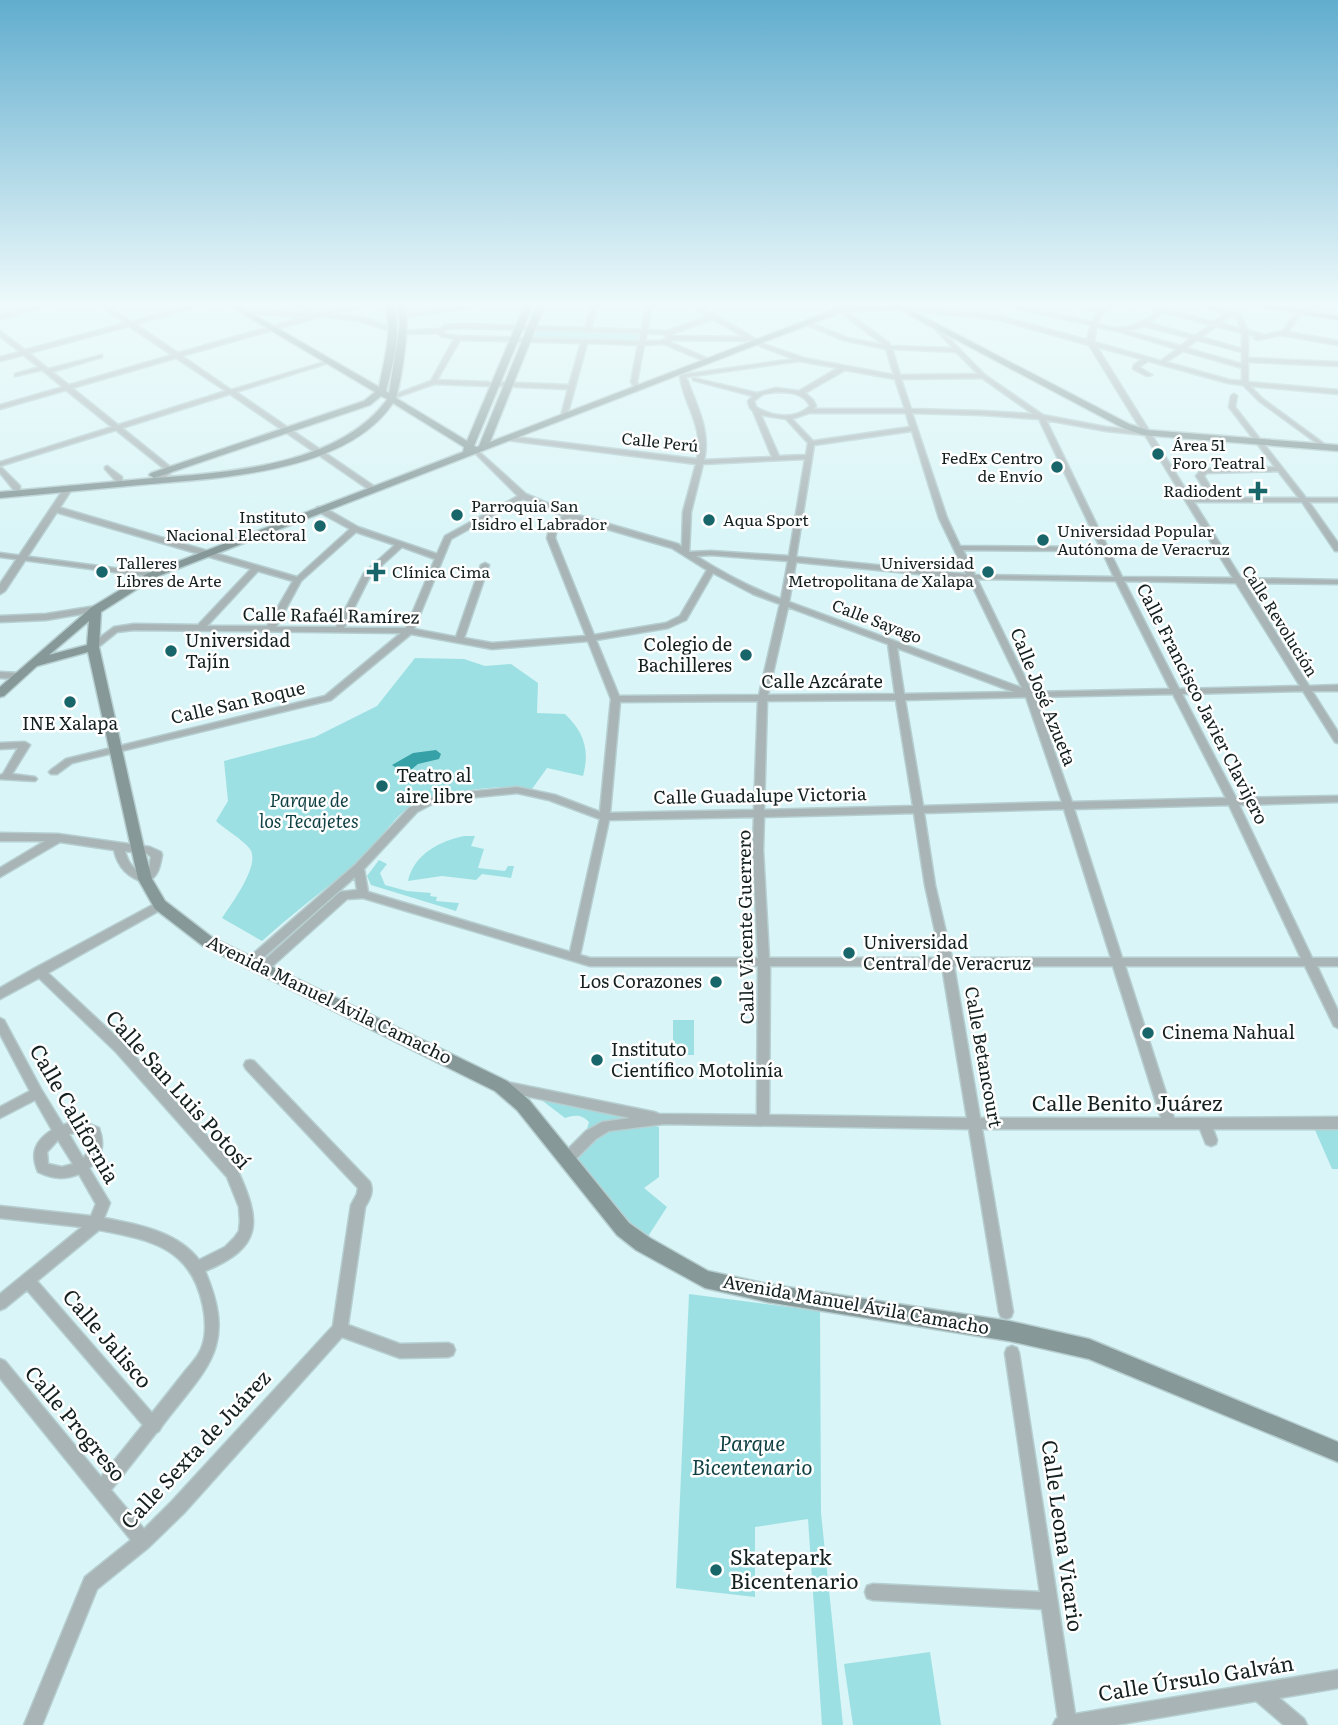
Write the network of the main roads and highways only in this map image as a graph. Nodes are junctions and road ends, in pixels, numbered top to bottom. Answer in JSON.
{"nodes":[{"id":1,"x":365,"y":382,"type":"edge"},
{"id":2,"x":389,"y":382,"type":"edge"},
{"id":3,"x":493,"y":382,"type":"edge"},
{"id":4,"x":511,"y":382,"type":"edge"},
{"id":5,"x":654,"y":382,"type":"edge"},
{"id":6,"x":1044,"y":382,"type":"edge"},
{"id":7,"x":387,"y":394,"type":"junction"},
{"id":8,"x":473,"y":435,"type":"junction"},
{"id":9,"x":477,"y":446,"type":"junction"},
{"id":10,"x":1338,"y":448,"type":"edge"},
{"id":11,"x":0,"y":490,"type":"edge"},
{"id":12,"x":0,"y":495,"type":"edge"},
{"id":13,"x":96,"y":609,"type":"junction"},
{"id":14,"x":53,"y":644,"type":"junction"},
{"id":15,"x":93,"y":647,"type":"junction"},
{"id":16,"x":63,"y":656,"type":"junction"},
{"id":17,"x":32,"y":663,"type":"junction"},
{"id":18,"x":2,"y":684,"type":"edge"},
{"id":19,"x":1338,"y":1452,"type":"edge"}],
"edges":[{"from":1,"to":7,"type":"main road"},
{"from":2,"to":7,"type":"main road"},
{"from":3,"to":8,"type":"main road"},
{"from":4,"to":9,"type":"main road"},
{"from":5,"to":9,"type":"main road"},
{"from":6,"to":10,"type":"main road"},
{"from":7,"to":9,"type":"main road"},
{"from":7,"to":11,"type":"main road"},
{"from":7,"to":12,"type":"main road"},
{"from":8,"to":9,"type":"main road"},
{"from":8,"to":9,"type":"main road"},
{"from":9,"to":13,"type":"main road"},
{"from":13,"to":14,"type":"main road"},
{"from":13,"to":15,"type":"main road","name":"Avenida Manuel Ávila Camacho"},
{"from":14,"to":16,"type":"main road"},
{"from":14,"to":17,"type":"main road"},
{"from":15,"to":16,"type":"main road"},
{"from":15,"to":19,"type":"main road","name":"Avenida Manuel Ávila Camacho"},
{"from":16,"to":17,"type":"main road"},
{"from":17,"to":18,"type":"main road"}]}
